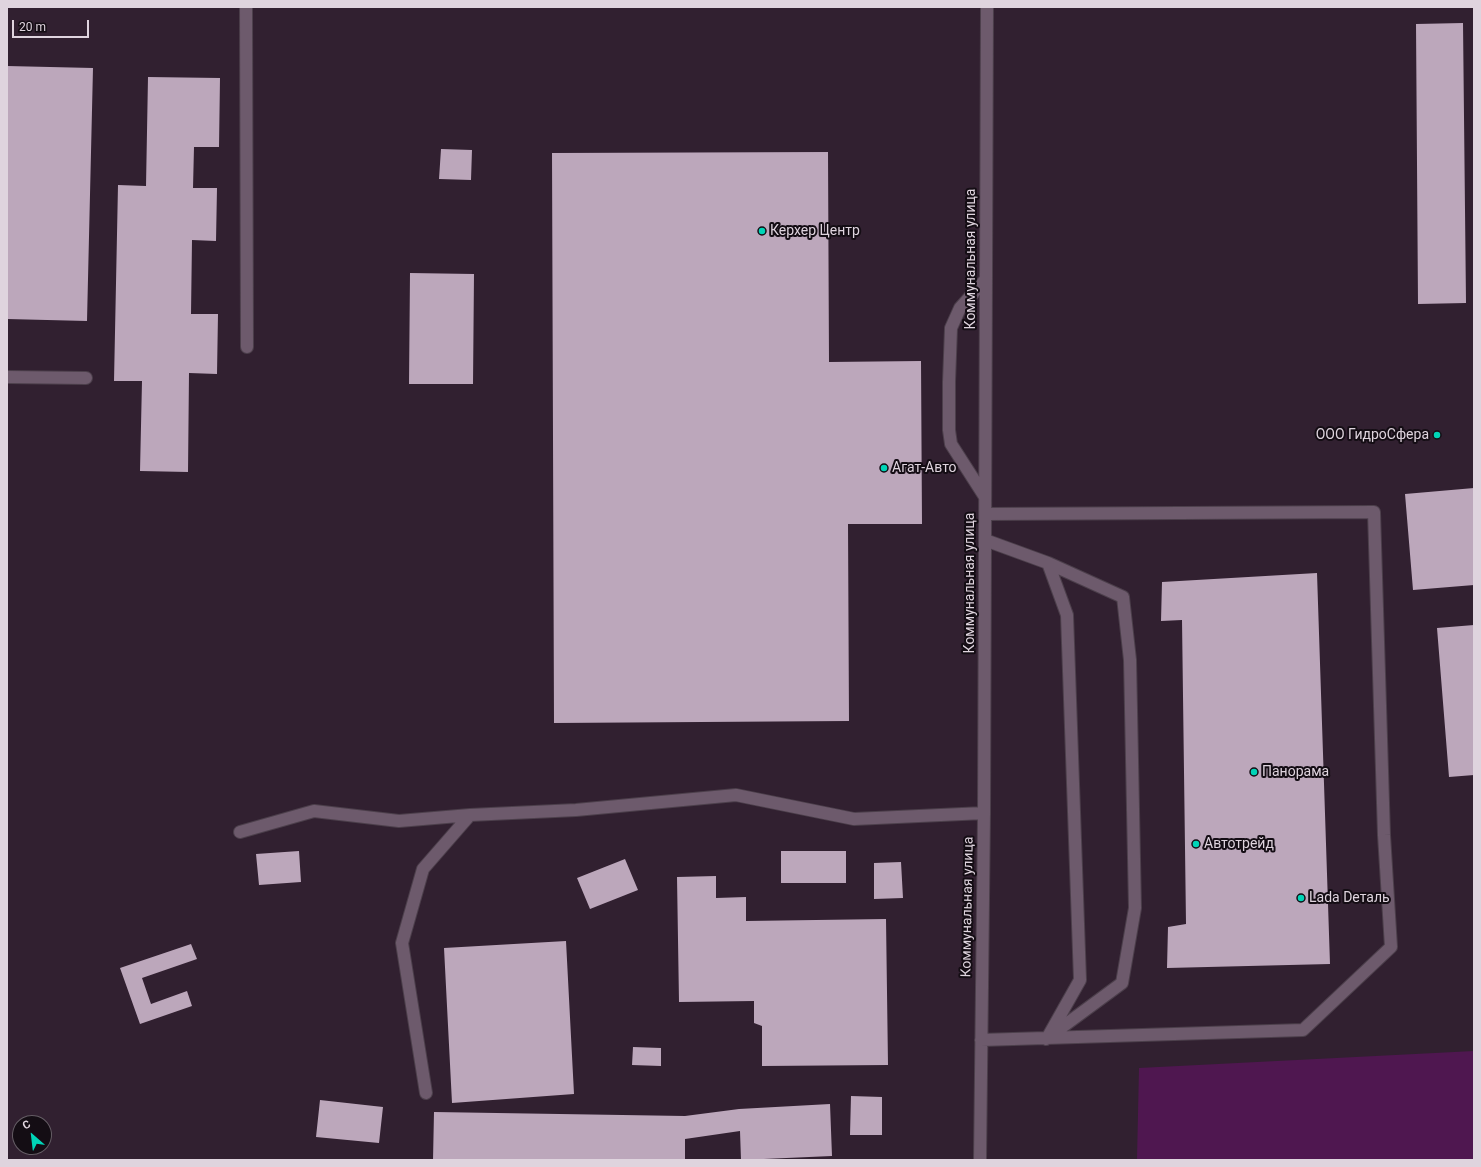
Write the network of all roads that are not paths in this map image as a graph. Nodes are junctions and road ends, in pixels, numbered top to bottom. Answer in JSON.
{"nodes":[{"id":1,"x":246,"y":7,"type":"edge"},
{"id":2,"x":987,"y":7,"type":"edge"},
{"id":3,"x":986,"y":279,"type":"junction"},
{"id":4,"x":247,"y":346,"type":"dead end"},
{"id":5,"x":7,"y":377,"type":"edge"},
{"id":6,"x":86,"y":378,"type":"dead end"},
{"id":7,"x":985,"y":497,"type":"junction"},
{"id":8,"x":985,"y":514,"type":"junction"},
{"id":9,"x":985,"y":540,"type":"junction"},
{"id":10,"x":1048,"y":563,"type":"junction"},
{"id":11,"x":984,"y":813,"type":"junction"},
{"id":12,"x":470,"y":815,"type":"junction"},
{"id":13,"x":240,"y":832,"type":"dead end"},
{"id":14,"x":1046,"y":1039,"type":"junction"},
{"id":15,"x":982,"y":1040,"type":"junction"},
{"id":16,"x":426,"y":1093,"type":"dead end"},
{"id":17,"x":980,"y":1160,"type":"edge"}],
"edges":[{"from":1,"to":4,"type":"street"},
{"from":2,"to":3,"type":"street","name":"Коммунальная улица"},
{"from":3,"to":7,"type":"street","name":"Коммунальная улица"},
{"from":3,"to":7,"type":"street"},
{"from":5,"to":6,"type":"street"},
{"from":7,"to":8,"type":"street","name":"Коммунальная улица"},
{"from":8,"to":9,"type":"street","name":"Коммунальная улица"},
{"from":8,"to":14,"type":"street"},
{"from":9,"to":10,"type":"street"},
{"from":9,"to":11,"type":"street","name":"Коммунальная улица"},
{"from":10,"to":14,"type":"street"},
{"from":10,"to":14,"type":"street"},
{"from":11,"to":12,"type":"street"},
{"from":11,"to":15,"type":"street","name":"Коммунальная улица"},
{"from":12,"to":13,"type":"street"},
{"from":12,"to":16,"type":"street"},
{"from":14,"to":15,"type":"street"},
{"from":15,"to":17,"type":"street","name":"Коммунальная улица"}]}
